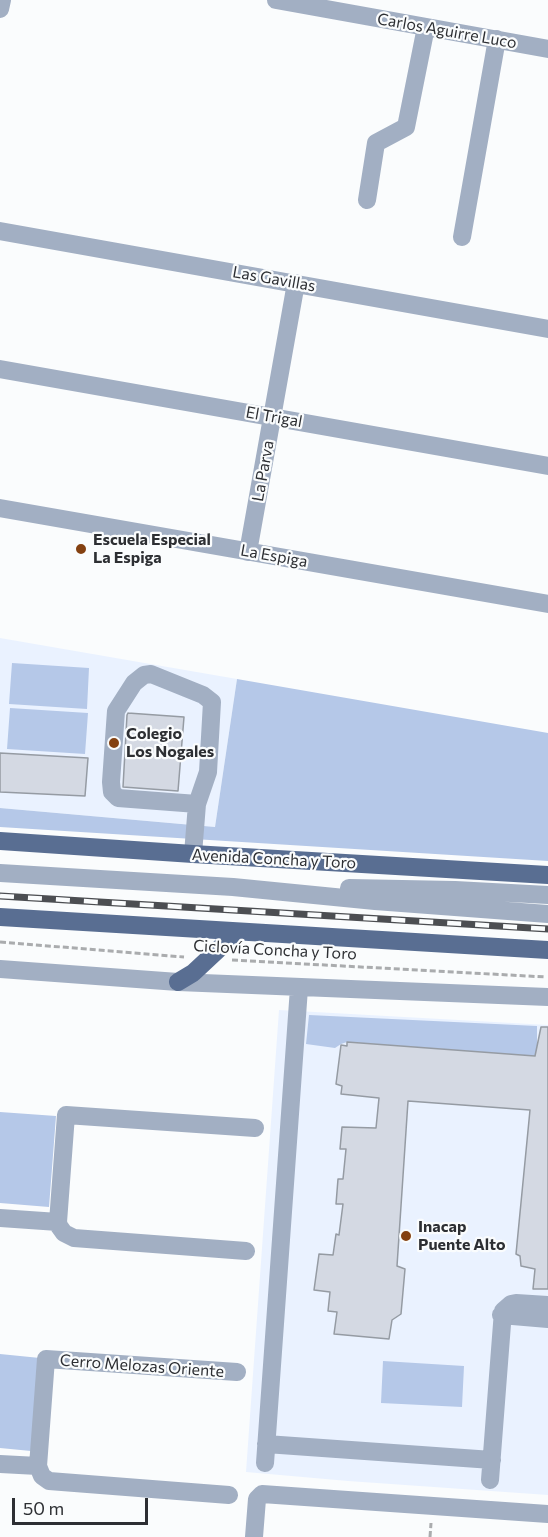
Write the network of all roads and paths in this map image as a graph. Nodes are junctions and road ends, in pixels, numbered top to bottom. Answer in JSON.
{"nodes":[{"id":1,"x":2,"y":0,"type":"edge"},
{"id":2,"x":276,"y":0,"type":"edge"},
{"id":3,"x":0,"y":9,"type":"edge"},
{"id":4,"x":426,"y":27,"type":"junction"},
{"id":5,"x":497,"y":39,"type":"junction"},
{"id":6,"x":548,"y":49,"type":"edge"},
{"id":7,"x":367,"y":200,"type":"dead end"},
{"id":8,"x":0,"y":231,"type":"edge"},
{"id":9,"x":462,"y":237,"type":"dead end"},
{"id":10,"x":296,"y":283,"type":"junction"},
{"id":11,"x":548,"y":329,"type":"edge"},
{"id":12,"x":0,"y":369,"type":"edge"},
{"id":13,"x":272,"y":417,"type":"junction"},
{"id":14,"x":548,"y":466,"type":"edge"},
{"id":15,"x":0,"y":508,"type":"edge"},
{"id":16,"x":248,"y":552,"type":"junction"},
{"id":17,"x":548,"y":604,"type":"edge"},
{"id":18,"x":197,"y":804,"type":"junction"},
{"id":19,"x":0,"y":841,"type":"edge"},
{"id":20,"x":193,"y":854,"type":"junction"},
{"id":21,"x":0,"y":873,"type":"edge"},
{"id":22,"x":548,"y":875,"type":"edge"},
{"id":23,"x":233,"y":887,"type":"junction"},
{"id":24,"x":548,"y":895,"type":"edge"},
{"id":25,"x":548,"y":914,"type":"edge"},
{"id":26,"x":0,"y":916,"type":"edge"},
{"id":27,"x":237,"y":932,"type":"junction"},
{"id":28,"x":0,"y":942,"type":"edge"},
{"id":29,"x":548,"y":950,"type":"edge"},
{"id":30,"x":208,"y":959,"type":"junction"},
{"id":31,"x":0,"y":969,"type":"edge"},
{"id":32,"x":548,"y":977,"type":"edge"},
{"id":33,"x":178,"y":982,"type":"junction"},
{"id":34,"x":298,"y":988,"type":"junction"},
{"id":35,"x":548,"y":998,"type":"edge"},
{"id":36,"x":255,"y":1128,"type":"dead end"},
{"id":37,"x":0,"y":1218,"type":"edge"},
{"id":38,"x":58,"y":1222,"type":"junction"},
{"id":39,"x":246,"y":1251,"type":"dead end"},
{"id":40,"x":548,"y":1305,"type":"edge"},
{"id":41,"x":501,"y":1316,"type":"junction"},
{"id":42,"x":548,"y":1319,"type":"edge"},
{"id":43,"x":237,"y":1372,"type":"dead end"},
{"id":44,"x":266,"y":1444,"type":"junction"},
{"id":45,"x":492,"y":1460,"type":"junction"},
{"id":46,"x":265,"y":1463,"type":"dead end"},
{"id":47,"x":0,"y":1464,"type":"edge"},
{"id":48,"x":38,"y":1466,"type":"junction"},
{"id":49,"x":490,"y":1480,"type":"dead end"},
{"id":50,"x":229,"y":1495,"type":"dead end"},
{"id":51,"x":548,"y":1514,"type":"edge"},
{"id":52,"x":254,"y":1537,"type":"edge"}],
"edges":[{"from":1,"to":3,"type":"street"},
{"from":2,"to":4,"type":"street","name":"Carlos Aguirre Luco"},
{"from":4,"to":5,"type":"street","name":"Carlos Aguirre Luco"},
{"from":4,"to":7,"type":"street"},
{"from":5,"to":6,"type":"street","name":"Carlos Aguirre Luco"},
{"from":5,"to":9,"type":"street"},
{"from":8,"to":10,"type":"street","name":"Las Gavillas"},
{"from":10,"to":11,"type":"street","name":"Las Gavillas"},
{"from":10,"to":13,"type":"street","name":"La Parva"},
{"from":12,"to":13,"type":"street","name":"El Trigal"},
{"from":13,"to":14,"type":"street","name":"El Trigal"},
{"from":13,"to":16,"type":"street","name":"La Parva"},
{"from":15,"to":16,"type":"street","name":"La Espiga"},
{"from":16,"to":17,"type":"street","name":"La Espiga"},
{"from":18,"to":18,"type":"street"},
{"from":18,"to":20,"type":"street"},
{"from":19,"to":20,"type":"main road","name":"Avenida Concha y Toro"},
{"from":20,"to":22,"type":"main road","name":"Avenida Concha y Toro"},
{"from":21,"to":23,"type":"street"},
{"from":23,"to":24,"type":"street"},
{"from":23,"to":25,"type":"street"},
{"from":26,"to":27,"type":"main road"},
{"from":27,"to":29,"type":"main road"},
{"from":27,"to":30,"type":"main road"},
{"from":28,"to":30,"type":"path","name":"Ciclovía Concha y Toro"},
{"from":30,"to":32,"type":"path","name":"Ciclovía Concha y Toro"},
{"from":30,"to":33,"type":"main road"},
{"from":31,"to":33,"type":"street"},
{"from":33,"to":34,"type":"street"},
{"from":34,"to":35,"type":"street"},
{"from":34,"to":44,"type":"street"},
{"from":36,"to":38,"type":"street"},
{"from":37,"to":38,"type":"street"},
{"from":38,"to":39,"type":"street"},
{"from":40,"to":41,"type":"street"},
{"from":41,"to":42,"type":"street"},
{"from":41,"to":45,"type":"street"},
{"from":43,"to":48,"type":"street","name":"Cerro Melozas Oriente"},
{"from":44,"to":45,"type":"street"},
{"from":44,"to":46,"type":"street"},
{"from":45,"to":49,"type":"street"},
{"from":47,"to":48,"type":"street"},
{"from":48,"to":50,"type":"street"},
{"from":51,"to":52,"type":"street"}]}
